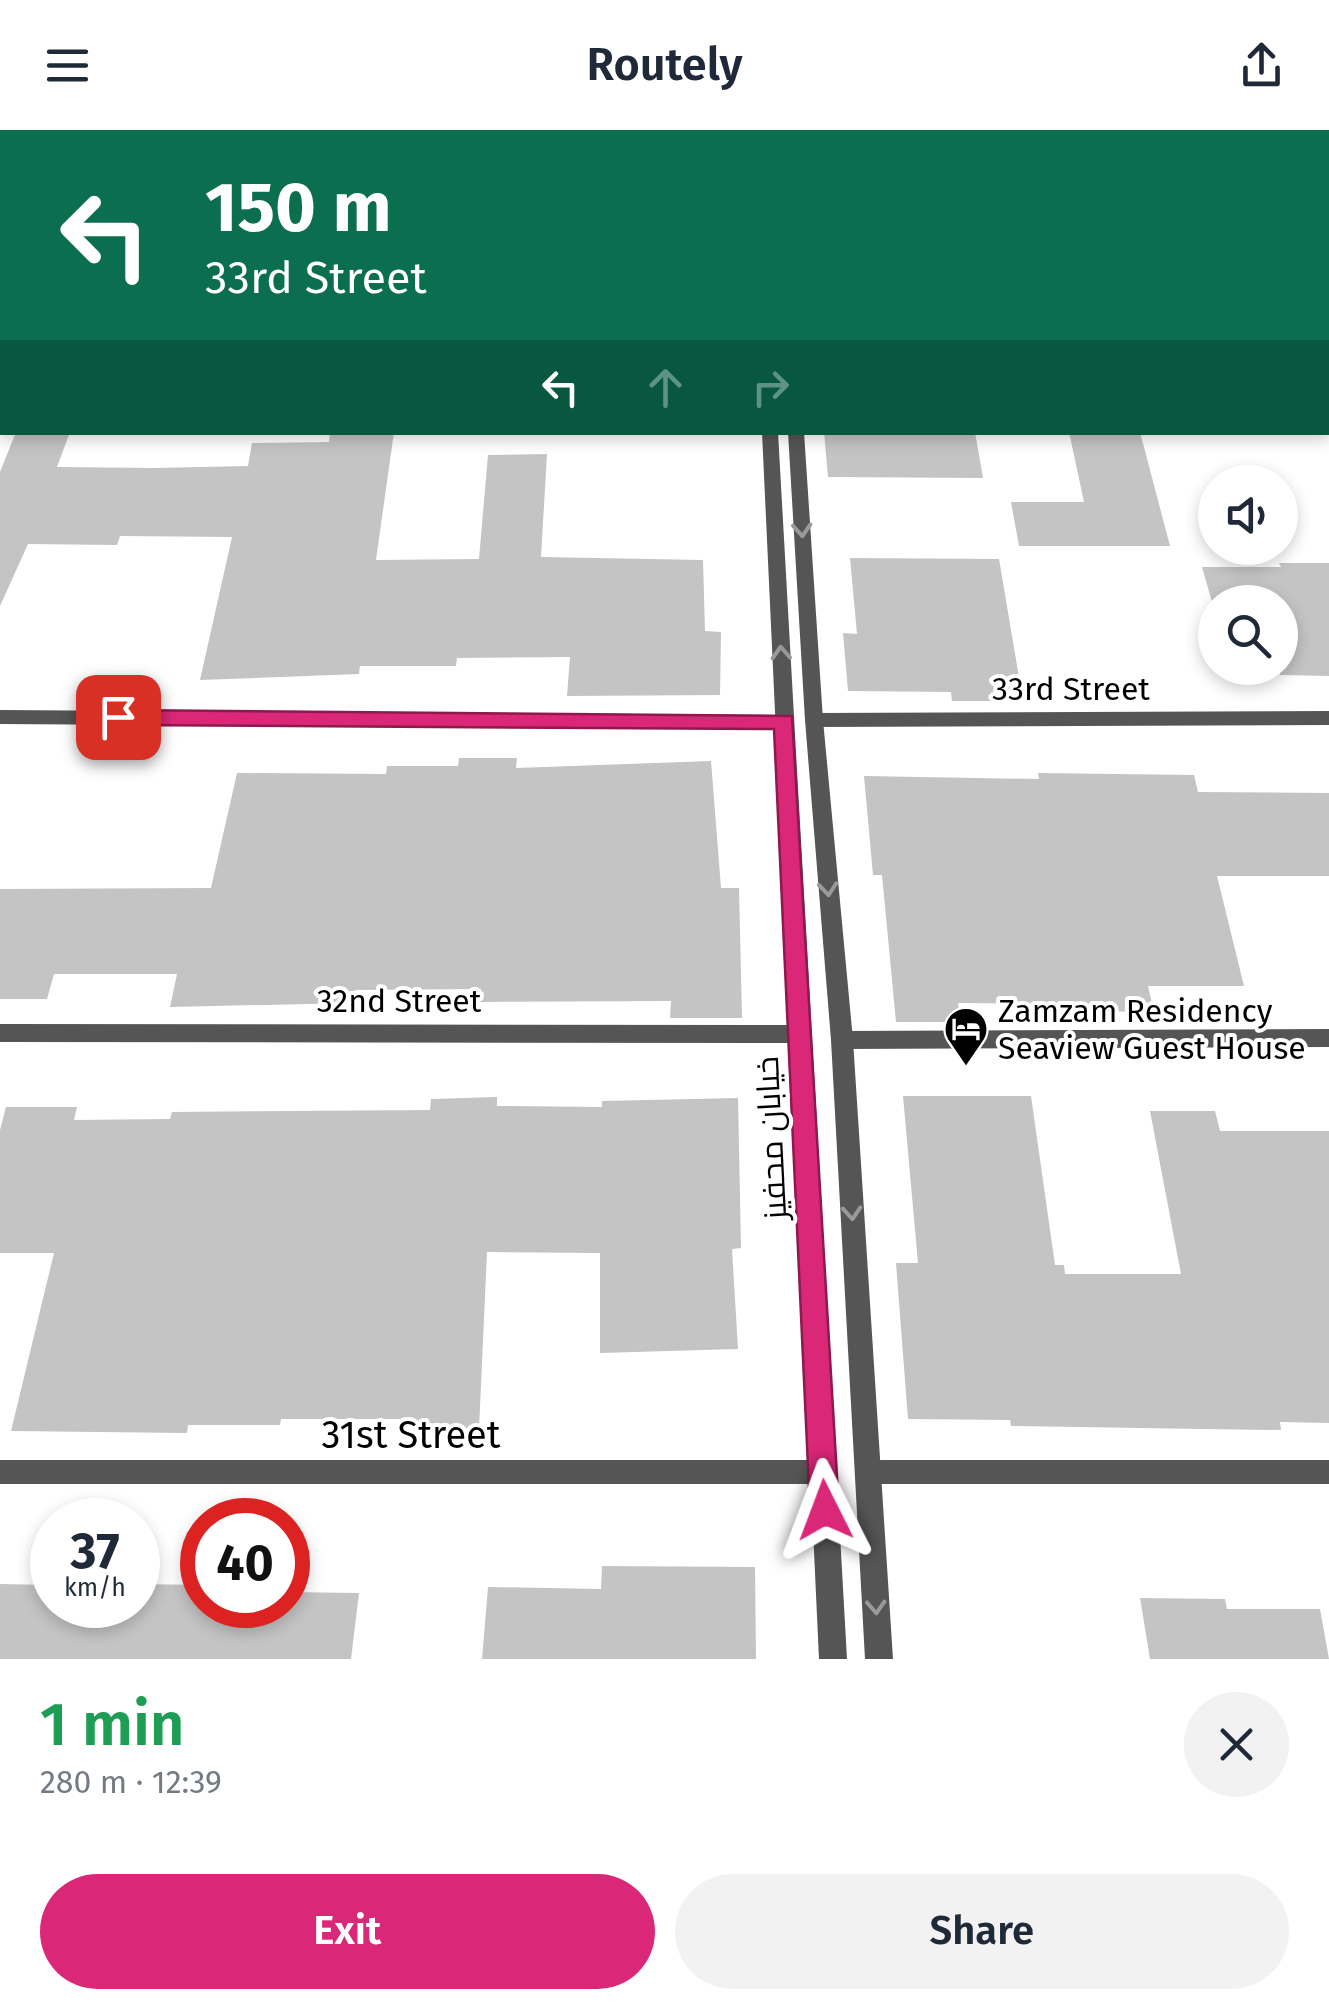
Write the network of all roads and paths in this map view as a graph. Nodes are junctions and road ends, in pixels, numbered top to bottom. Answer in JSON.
{"nodes":[{"id":1,"x":770,"y":435,"type":"edge"},
{"id":2,"x":796,"y":435,"type":"edge"},
{"id":3,"x":0,"y":716,"type":"edge"},
{"id":4,"x":1329,"y":718,"type":"edge"},
{"id":5,"x":814,"y":720,"type":"junction"},
{"id":6,"x":784,"y":722,"type":"junction"},
{"id":7,"x":790,"y":848,"type":"junction"},
{"id":8,"x":825,"y":848,"type":"junction"},
{"id":9,"x":0,"y":1033,"type":"edge"},
{"id":10,"x":798,"y":1034,"type":"junction"},
{"id":11,"x":1329,"y":1038,"type":"edge"},
{"id":12,"x":842,"y":1040,"type":"junction"},
{"id":13,"x":0,"y":1472,"type":"edge"},
{"id":14,"x":823,"y":1472,"type":"junction"},
{"id":15,"x":868,"y":1472,"type":"junction"},
{"id":16,"x":1329,"y":1472,"type":"edge"},
{"id":17,"x":833,"y":1659,"type":"edge"},
{"id":18,"x":880,"y":1659,"type":"edge"}],
"edges":[{"from":6,"to":1,"type":"street","name":"خیابان محفیز","one_way":true},
{"from":2,"to":5,"type":"street","one_way":true},
{"from":3,"to":6,"type":"street"},
{"from":4,"to":5,"type":"street","name":"33rd Street"},
{"from":5,"to":8,"type":"street"},
{"from":6,"to":7,"type":"street","name":"خیابان محفیز"},
{"from":7,"to":8,"type":"street"},
{"from":7,"to":10,"type":"street","name":"خیابان محفیز"},
{"from":8,"to":12,"type":"street","one_way":true},
{"from":9,"to":10,"type":"street","name":"32nd Street"},
{"from":10,"to":14,"type":"street","name":"خیابان محفیز"},
{"from":11,"to":12,"type":"street"},
{"from":12,"to":15,"type":"street","one_way":true},
{"from":13,"to":14,"type":"street","name":"31st Street"},
{"from":14,"to":17,"type":"street","name":"خیابان محفیز"},
{"from":15,"to":16,"type":"street"},
{"from":15,"to":18,"type":"street","one_way":true}]}
